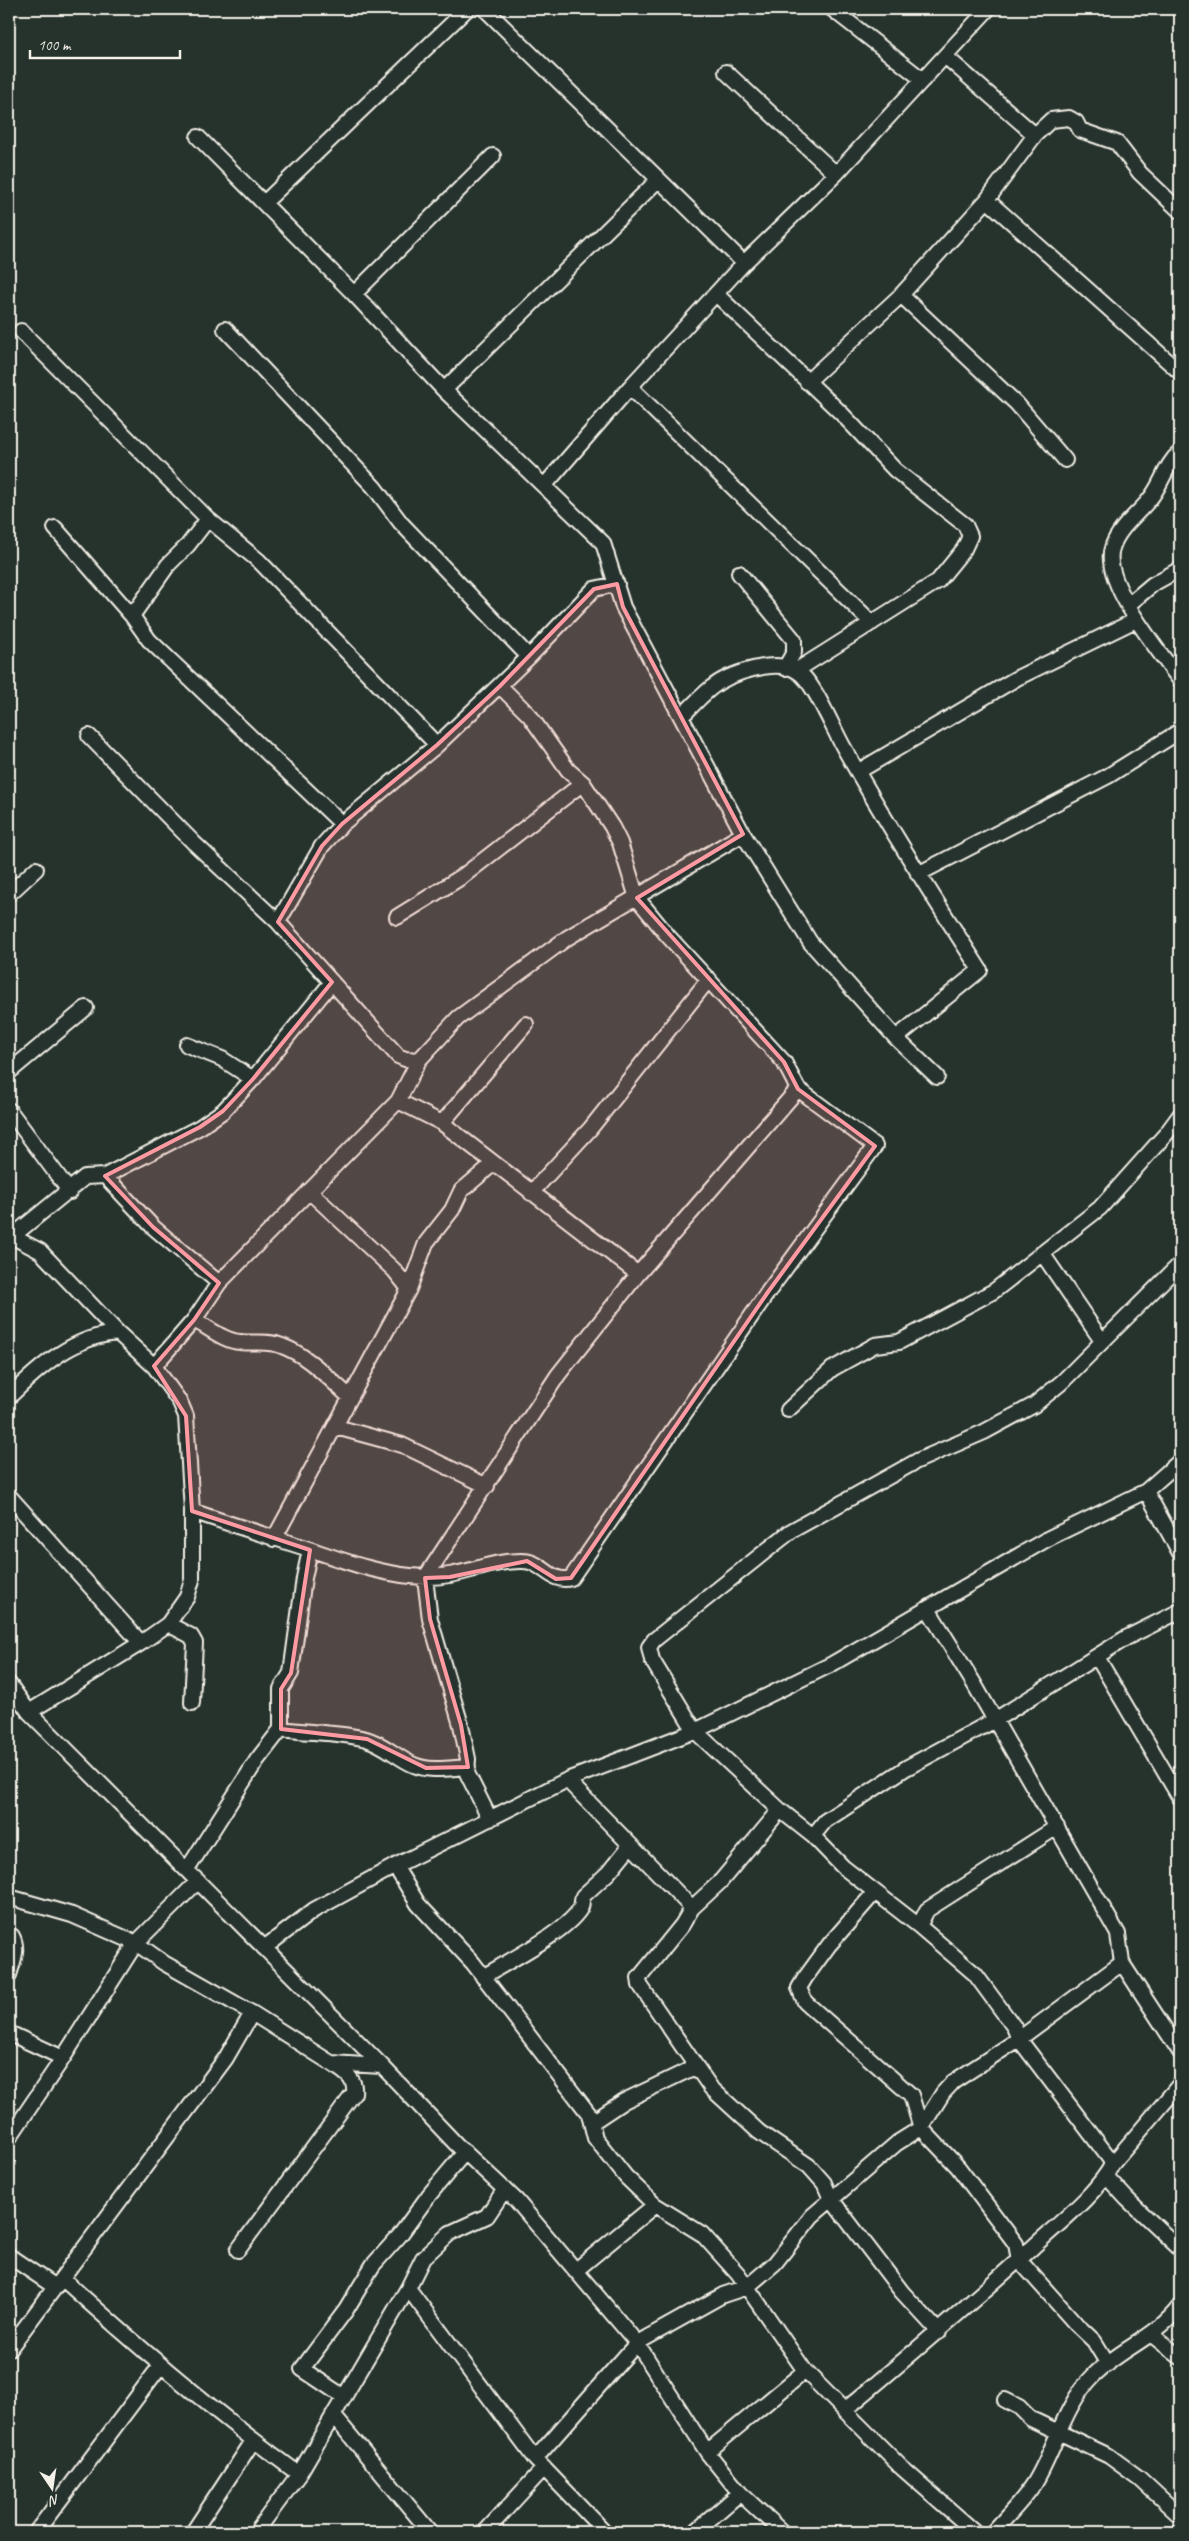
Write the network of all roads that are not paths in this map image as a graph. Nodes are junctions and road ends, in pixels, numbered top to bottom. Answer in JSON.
{"nodes":[{"id":1,"x":467,"y":9,"type":"edge"},
{"id":2,"x":485,"y":9,"type":"edge"},
{"id":3,"x":832,"y":9,"type":"edge"},
{"id":4,"x":988,"y":9,"type":"edge"},
{"id":5,"x":945,"y":56,"type":"junction"},
{"id":6,"x":726,"y":72,"type":"dead end"},
{"id":7,"x":923,"y":80,"type":"junction"},
{"id":8,"x":1035,"y":135,"type":"junction"},
{"id":9,"x":198,"y":137,"type":"dead end"},
{"id":10,"x":493,"y":156,"type":"dead end"},
{"id":11,"x":836,"y":174,"type":"junction"},
{"id":12,"x":658,"y":180,"type":"junction"},
{"id":13,"x":987,"y":200,"type":"junction"},
{"id":14,"x":264,"y":203,"type":"junction"},
{"id":15,"x":1180,"y":211,"type":"edge"},
{"id":16,"x":744,"y":263,"type":"junction"},
{"id":17,"x":354,"y":294,"type":"junction"},
{"id":18,"x":716,"y":294,"type":"junction"},
{"id":19,"x":901,"y":295,"type":"junction"},
{"id":20,"x":225,"y":329,"type":"dead end"},
{"id":21,"x":20,"y":331,"type":"dead end"},
{"id":22,"x":1180,"y":372,"type":"edge"},
{"id":23,"x":807,"y":382,"type":"junction"},
{"id":24,"x":630,"y":387,"type":"junction"},
{"id":25,"x":444,"y":390,"type":"junction"},
{"id":26,"x":1180,"y":452,"type":"edge"},
{"id":27,"x":1065,"y":460,"type":"dead end"},
{"id":28,"x":545,"y":485,"type":"junction"},
{"id":29,"x":208,"y":519,"type":"junction"},
{"id":30,"x":55,"y":528,"type":"dead end"},
{"id":31,"x":1180,"y":569,"type":"edge"},
{"id":32,"x":739,"y":574,"type":"dead end"},
{"id":33,"x":617,"y":584,"type":"junction"},
{"id":34,"x":1128,"y":604,"type":"junction"},
{"id":35,"x":132,"y":616,"type":"junction"},
{"id":36,"x":1136,"y":620,"type":"junction"},
{"id":37,"x":872,"y":623,"type":"junction"},
{"id":38,"x":529,"y":657,"type":"junction"},
{"id":39,"x":791,"y":669,"type":"junction"},
{"id":40,"x":1180,"y":680,"type":"edge"},
{"id":41,"x":500,"y":686,"type":"junction"},
{"id":42,"x":682,"y":717,"type":"junction"},
{"id":43,"x":1180,"y":732,"type":"edge"},
{"id":44,"x":89,"y":736,"type":"dead end"},
{"id":45,"x":437,"y":745,"type":"junction"},
{"id":46,"x":859,"y":771,"type":"junction"},
{"id":47,"x":583,"y":783,"type":"junction"},
{"id":48,"x":342,"y":824,"type":"junction"},
{"id":49,"x":743,"y":834,"type":"junction"},
{"id":50,"x":36,"y":869,"type":"dead end"},
{"id":51,"x":918,"y":874,"type":"junction"},
{"id":52,"x":9,"y":894,"type":"edge"},
{"id":53,"x":636,"y":898,"type":"junction"},
{"id":54,"x":397,"y":917,"type":"dead end"},
{"id":55,"x":278,"y":922,"type":"junction"},
{"id":56,"x":709,"y":980,"type":"junction"},
{"id":57,"x":332,"y":982,"type":"junction"},
{"id":58,"x":86,"y":1008,"type":"dead end"},
{"id":59,"x":526,"y":1024,"type":"dead end"},
{"id":60,"x":896,"y":1038,"type":"junction"},
{"id":61,"x":188,"y":1046,"type":"dead end"},
{"id":62,"x":413,"y":1063,"type":"junction"},
{"id":63,"x":9,"y":1072,"type":"edge"},
{"id":64,"x":937,"y":1077,"type":"dead end"},
{"id":65,"x":254,"y":1079,"type":"junction"},
{"id":66,"x":798,"y":1090,"type":"junction"},
{"id":67,"x":398,"y":1101,"type":"junction"},
{"id":68,"x":9,"y":1110,"type":"edge"},
{"id":69,"x":1180,"y":1115,"type":"edge"},
{"id":70,"x":442,"y":1123,"type":"junction"},
{"id":71,"x":494,"y":1163,"type":"junction"},
{"id":72,"x":105,"y":1176,"type":"junction"},
{"id":73,"x":309,"y":1191,"type":"junction"},
{"id":74,"x":70,"y":1192,"type":"junction"},
{"id":75,"x":531,"y":1193,"type":"junction"},
{"id":76,"x":11,"y":1238,"type":"edge"},
{"id":77,"x":1042,"y":1253,"type":"junction"},
{"id":78,"x":1180,"y":1264,"type":"edge"},
{"id":79,"x":638,"y":1274,"type":"junction"},
{"id":80,"x":219,"y":1283,"type":"junction"},
{"id":81,"x":409,"y":1289,"type":"junction"},
{"id":82,"x":194,"y":1320,"type":"junction"},
{"id":83,"x":118,"y":1333,"type":"junction"},
{"id":84,"x":1102,"y":1342,"type":"junction"},
{"id":85,"x":154,"y":1366,"type":"junction"},
{"id":86,"x":9,"y":1397,"type":"edge"},
{"id":87,"x":350,"y":1397,"type":"junction"},
{"id":88,"x":788,"y":1410,"type":"dead end"},
{"id":89,"x":336,"y":1427,"type":"junction"},
{"id":90,"x":1180,"y":1461,"type":"edge"},
{"id":91,"x":487,"y":1486,"type":"junction"},
{"id":92,"x":1146,"y":1491,"type":"junction"},
{"id":93,"x":9,"y":1496,"type":"edge"},
{"id":94,"x":192,"y":1511,"type":"junction"},
{"id":95,"x":274,"y":1539,"type":"junction"},
{"id":96,"x":310,"y":1550,"type":"junction"},
{"id":97,"x":1180,"y":1553,"type":"edge"},
{"id":98,"x":425,"y":1578,"type":"junction"},
{"id":99,"x":928,"y":1609,"type":"junction"},
{"id":100,"x":1180,"y":1611,"type":"edge"},
{"id":101,"x":168,"y":1624,"type":"junction"},
{"id":102,"x":141,"y":1643,"type":"junction"},
{"id":103,"x":1097,"y":1657,"type":"junction"},
{"id":104,"x":11,"y":1689,"type":"edge"},
{"id":105,"x":192,"y":1703,"type":"dead end"},
{"id":106,"x":28,"y":1712,"type":"junction"},
{"id":107,"x":995,"y":1720,"type":"junction"},
{"id":108,"x":281,"y":1729,"type":"junction"},
{"id":109,"x":695,"y":1731,"type":"junction"},
{"id":110,"x":468,"y":1766,"type":"junction"},
{"id":111,"x":567,"y":1780,"type":"junction"},
{"id":112,"x":1180,"y":1798,"type":"edge"},
{"id":113,"x":780,"y":1810,"type":"junction"},
{"id":114,"x":490,"y":1818,"type":"junction"},
{"id":115,"x":1057,"y":1827,"type":"junction"},
{"id":116,"x":813,"y":1836,"type":"junction"},
{"id":117,"x":630,"y":1846,"type":"junction"},
{"id":118,"x":394,"y":1866,"type":"junction"},
{"id":119,"x":187,"y":1870,"type":"junction"},
{"id":120,"x":198,"y":1881,"type":"junction"},
{"id":121,"x":875,"y":1892,"type":"junction"},
{"id":122,"x":9,"y":1897,"type":"edge"},
{"id":123,"x":692,"y":1908,"type":"junction"},
{"id":124,"x":919,"y":1926,"type":"junction"},
{"id":125,"x":12,"y":1936,"type":"dead end"},
{"id":126,"x":136,"y":1943,"type":"junction"},
{"id":127,"x":264,"y":1948,"type":"junction"},
{"id":128,"x":1122,"y":1963,"type":"junction"},
{"id":129,"x":9,"y":1975,"type":"edge"},
{"id":130,"x":483,"y":1976,"type":"junction"},
{"id":131,"x":252,"y":2013,"type":"junction"},
{"id":132,"x":9,"y":2033,"type":"edge"},
{"id":133,"x":1019,"y":2039,"type":"junction"},
{"id":134,"x":1180,"y":2052,"type":"edge"},
{"id":135,"x":63,"y":2058,"type":"junction"},
{"id":136,"x":331,"y":2063,"type":"junction"},
{"id":137,"x":382,"y":2066,"type":"junction"},
{"id":138,"x":695,"y":2066,"type":"junction"},
{"id":139,"x":1180,"y":2084,"type":"edge"},
{"id":140,"x":591,"y":2123,"type":"junction"},
{"id":141,"x":921,"y":2128,"type":"junction"},
{"id":142,"x":9,"y":2138,"type":"edge"},
{"id":143,"x":465,"y":2152,"type":"junction"},
{"id":144,"x":1113,"y":2164,"type":"junction"},
{"id":145,"x":1106,"y":2176,"type":"junction"},
{"id":146,"x":504,"y":2189,"type":"junction"},
{"id":147,"x":831,"y":2199,"type":"junction"},
{"id":148,"x":655,"y":2205,"type":"junction"},
{"id":149,"x":1180,"y":2249,"type":"edge"},
{"id":150,"x":238,"y":2250,"type":"dead end"},
{"id":151,"x":9,"y":2256,"type":"edge"},
{"id":152,"x":1019,"y":2260,"type":"junction"},
{"id":153,"x":575,"y":2271,"type":"junction"},
{"id":154,"x":59,"y":2283,"type":"junction"},
{"id":155,"x":408,"y":2288,"type":"junction"},
{"id":156,"x":747,"y":2288,"type":"junction"},
{"id":157,"x":1180,"y":2306,"type":"edge"},
{"id":158,"x":939,"y":2332,"type":"junction"},
{"id":159,"x":1152,"y":2335,"type":"junction"},
{"id":160,"x":637,"y":2343,"type":"junction"},
{"id":161,"x":9,"y":2349,"type":"edge"},
{"id":162,"x":1180,"y":2356,"type":"edge"},
{"id":163,"x":1108,"y":2364,"type":"junction"},
{"id":164,"x":161,"y":2365,"type":"junction"},
{"id":165,"x":805,"y":2371,"type":"junction"},
{"id":166,"x":344,"y":2397,"type":"junction"},
{"id":167,"x":1005,"y":2400,"type":"dead end"},
{"id":168,"x":844,"y":2410,"type":"junction"},
{"id":169,"x":333,"y":2416,"type":"junction"},
{"id":170,"x":1059,"y":2432,"type":"junction"},
{"id":171,"x":253,"y":2441,"type":"junction"},
{"id":172,"x":707,"y":2452,"type":"junction"},
{"id":173,"x":540,"y":2464,"type":"junction"},
{"id":174,"x":299,"y":2474,"type":"junction"},
{"id":175,"x":740,"y":2493,"type":"junction"},
{"id":176,"x":1180,"y":2516,"type":"edge"},
{"id":177,"x":260,"y":2531,"type":"edge"},
{"id":178,"x":36,"y":2532,"type":"edge"},
{"id":179,"x":193,"y":2532,"type":"edge"},
{"id":180,"x":430,"y":2532,"type":"edge"},
{"id":181,"x":485,"y":2532,"type":"edge"},
{"id":182,"x":605,"y":2532,"type":"edge"},
{"id":183,"x":695,"y":2532,"type":"edge"},
{"id":184,"x":782,"y":2532,"type":"edge"},
{"id":185,"x":974,"y":2532,"type":"edge"},
{"id":186,"x":983,"y":2532,"type":"edge"},
{"id":187,"x":994,"y":2532,"type":"edge"}],
"edges":[{"from":1,"to":14,"type":"street"},
{"from":2,"to":12,"type":"street"},
{"from":3,"to":7,"type":"street"},
{"from":4,"to":5,"type":"street"},
{"from":5,"to":7,"type":"street"},
{"from":5,"to":8,"type":"street"},
{"from":6,"to":11,"type":"street"},
{"from":7,"to":11,"type":"street"},
{"from":8,"to":13,"type":"street"},
{"from":8,"to":15,"type":"street"},
{"from":9,"to":14,"type":"street"},
{"from":10,"to":17,"type":"street"},
{"from":11,"to":16,"type":"street"},
{"from":12,"to":16,"type":"street"},
{"from":12,"to":25,"type":"street"},
{"from":13,"to":19,"type":"street"},
{"from":13,"to":22,"type":"street"},
{"from":14,"to":17,"type":"street"},
{"from":16,"to":18,"type":"street"},
{"from":17,"to":25,"type":"street"},
{"from":18,"to":23,"type":"street"},
{"from":18,"to":24,"type":"street"},
{"from":19,"to":23,"type":"street"},
{"from":19,"to":27,"type":"street"},
{"from":20,"to":38,"type":"street"},
{"from":21,"to":29,"type":"street"},
{"from":23,"to":37,"type":"street"},
{"from":24,"to":28,"type":"street"},
{"from":24,"to":37,"type":"street"},
{"from":25,"to":28,"type":"street"},
{"from":26,"to":34,"type":"street"},
{"from":28,"to":33,"type":"street"},
{"from":29,"to":35,"type":"street"},
{"from":29,"to":45,"type":"street"},
{"from":30,"to":35,"type":"street"},
{"from":31,"to":34,"type":"street"},
{"from":32,"to":39,"type":"street"},
{"from":33,"to":38,"type":"street"},
{"from":33,"to":42,"type":"street"},
{"from":34,"to":36,"type":"street"},
{"from":35,"to":48,"type":"street"},
{"from":36,"to":40,"type":"street"},
{"from":36,"to":46,"type":"street"},
{"from":37,"to":39,"type":"street"},
{"from":38,"to":41,"type":"street"},
{"from":39,"to":42,"type":"street"},
{"from":39,"to":46,"type":"street"},
{"from":41,"to":45,"type":"street"},
{"from":41,"to":47,"type":"street"},
{"from":42,"to":49,"type":"street"},
{"from":43,"to":51,"type":"street"},
{"from":44,"to":55,"type":"street"},
{"from":45,"to":48,"type":"street"},
{"from":46,"to":51,"type":"street"},
{"from":47,"to":53,"type":"street"},
{"from":47,"to":54,"type":"street"},
{"from":48,"to":55,"type":"street"},
{"from":49,"to":53,"type":"street"},
{"from":49,"to":60,"type":"street"},
{"from":50,"to":52,"type":"street"},
{"from":51,"to":60,"type":"street"},
{"from":53,"to":56,"type":"street"},
{"from":53,"to":62,"type":"street"},
{"from":55,"to":57,"type":"street"},
{"from":56,"to":66,"type":"street"},
{"from":56,"to":75,"type":"street"},
{"from":57,"to":62,"type":"street"},
{"from":57,"to":65,"type":"street"},
{"from":58,"to":63,"type":"street"},
{"from":59,"to":70,"type":"street"},
{"from":60,"to":64,"type":"street"},
{"from":61,"to":65,"type":"street"},
{"from":62,"to":67,"type":"street"},
{"from":65,"to":72,"type":"street"},
{"from":66,"to":79,"type":"street"},
{"from":66,"to":98,"type":"street"},
{"from":67,"to":70,"type":"street"},
{"from":67,"to":73,"type":"street"},
{"from":68,"to":74,"type":"street"},
{"from":69,"to":77,"type":"street"},
{"from":70,"to":71,"type":"street"},
{"from":71,"to":75,"type":"street"},
{"from":71,"to":81,"type":"street"},
{"from":72,"to":74,"type":"street"},
{"from":72,"to":80,"type":"street"},
{"from":73,"to":80,"type":"street"},
{"from":73,"to":81,"type":"street"},
{"from":74,"to":76,"type":"street"},
{"from":75,"to":79,"type":"street"},
{"from":76,"to":83,"type":"street"},
{"from":77,"to":84,"type":"street"},
{"from":77,"to":88,"type":"street"},
{"from":78,"to":84,"type":"street"},
{"from":79,"to":91,"type":"street"},
{"from":80,"to":82,"type":"street"},
{"from":81,"to":87,"type":"street"},
{"from":82,"to":85,"type":"street"},
{"from":82,"to":87,"type":"street"},
{"from":83,"to":85,"type":"street"},
{"from":83,"to":86,"type":"street"},
{"from":84,"to":109,"type":"street"},
{"from":85,"to":94,"type":"street"},
{"from":87,"to":89,"type":"street"},
{"from":89,"to":91,"type":"street"},
{"from":89,"to":95,"type":"street"},
{"from":90,"to":92,"type":"street"},
{"from":91,"to":98,"type":"street"},
{"from":92,"to":97,"type":"street"},
{"from":92,"to":99,"type":"street"},
{"from":93,"to":102,"type":"street"},
{"from":94,"to":95,"type":"street"},
{"from":94,"to":101,"type":"street"},
{"from":95,"to":96,"type":"street"},
{"from":96,"to":98,"type":"street"},
{"from":96,"to":108,"type":"street"},
{"from":98,"to":110,"type":"street"},
{"from":99,"to":107,"type":"street"},
{"from":99,"to":109,"type":"street"},
{"from":100,"to":103,"type":"street"},
{"from":101,"to":102,"type":"street"},
{"from":101,"to":105,"type":"street"},
{"from":102,"to":106,"type":"street"},
{"from":103,"to":107,"type":"street"},
{"from":103,"to":112,"type":"street"},
{"from":104,"to":106,"type":"street"},
{"from":106,"to":119,"type":"street"},
{"from":107,"to":115,"type":"street"},
{"from":107,"to":116,"type":"street"},
{"from":108,"to":110,"type":"street"},
{"from":108,"to":119,"type":"street"},
{"from":109,"to":111,"type":"street"},
{"from":109,"to":113,"type":"street"},
{"from":110,"to":114,"type":"street"},
{"from":111,"to":114,"type":"street"},
{"from":111,"to":117,"type":"street"},
{"from":113,"to":116,"type":"street"},
{"from":113,"to":123,"type":"street"},
{"from":114,"to":118,"type":"street"},
{"from":115,"to":124,"type":"street"},
{"from":115,"to":128,"type":"street"},
{"from":116,"to":121,"type":"street"},
{"from":117,"to":123,"type":"street"},
{"from":117,"to":130,"type":"street"},
{"from":118,"to":127,"type":"street"},
{"from":118,"to":130,"type":"street"},
{"from":119,"to":120,"type":"street"},
{"from":120,"to":126,"type":"street"},
{"from":120,"to":127,"type":"street"},
{"from":121,"to":124,"type":"street"},
{"from":121,"to":141,"type":"street"},
{"from":122,"to":126,"type":"street"},
{"from":123,"to":138,"type":"street"},
{"from":124,"to":133,"type":"street"},
{"from":125,"to":129,"type":"street"},
{"from":126,"to":131,"type":"street"},
{"from":126,"to":135,"type":"street"},
{"from":127,"to":137,"type":"street"},
{"from":128,"to":133,"type":"street"},
{"from":128,"to":134,"type":"street"},
{"from":130,"to":140,"type":"street"},
{"from":131,"to":136,"type":"street"},
{"from":131,"to":154,"type":"street"},
{"from":132,"to":135,"type":"street"},
{"from":133,"to":141,"type":"street"},
{"from":133,"to":144,"type":"street"},
{"from":135,"to":142,"type":"street"},
{"from":136,"to":137,"type":"street"},
{"from":136,"to":150,"type":"street"},
{"from":137,"to":143,"type":"street"},
{"from":138,"to":140,"type":"street"},
{"from":138,"to":147,"type":"street"},
{"from":139,"to":144,"type":"street"},
{"from":140,"to":148,"type":"street"},
{"from":141,"to":147,"type":"street"},
{"from":141,"to":152,"type":"street"},
{"from":143,"to":146,"type":"street"},
{"from":143,"to":166,"type":"street"},
{"from":144,"to":145,"type":"street"},
{"from":145,"to":149,"type":"street"},
{"from":145,"to":152,"type":"street"},
{"from":146,"to":153,"type":"street"},
{"from":146,"to":155,"type":"street"},
{"from":147,"to":156,"type":"street"},
{"from":147,"to":158,"type":"street"},
{"from":148,"to":153,"type":"street"},
{"from":148,"to":156,"type":"street"},
{"from":151,"to":154,"type":"street"},
{"from":152,"to":158,"type":"street"},
{"from":152,"to":163,"type":"street"},
{"from":153,"to":160,"type":"street"},
{"from":154,"to":161,"type":"street"},
{"from":154,"to":164,"type":"street"},
{"from":155,"to":166,"type":"street"},
{"from":155,"to":173,"type":"street"},
{"from":156,"to":160,"type":"street"},
{"from":156,"to":165,"type":"street"},
{"from":157,"to":159,"type":"street"},
{"from":158,"to":168,"type":"street"},
{"from":159,"to":162,"type":"street"},
{"from":159,"to":163,"type":"street"},
{"from":160,"to":172,"type":"street"},
{"from":160,"to":173,"type":"street"},
{"from":163,"to":170,"type":"street"},
{"from":164,"to":171,"type":"street"},
{"from":164,"to":178,"type":"street"},
{"from":165,"to":168,"type":"street"},
{"from":165,"to":172,"type":"street"},
{"from":166,"to":169,"type":"street"},
{"from":167,"to":170,"type":"street"},
{"from":168,"to":185,"type":"street"},
{"from":169,"to":174,"type":"street"},
{"from":169,"to":180,"type":"street"},
{"from":170,"to":176,"type":"street"},
{"from":170,"to":187,"type":"street"},
{"from":171,"to":174,"type":"street"},
{"from":171,"to":179,"type":"street"},
{"from":172,"to":175,"type":"street"},
{"from":173,"to":181,"type":"street"},
{"from":173,"to":182,"type":"street"},
{"from":174,"to":177,"type":"street"},
{"from":175,"to":183,"type":"street"},
{"from":175,"to":184,"type":"street"},
{"from":185,"to":186,"type":"street"}]}
